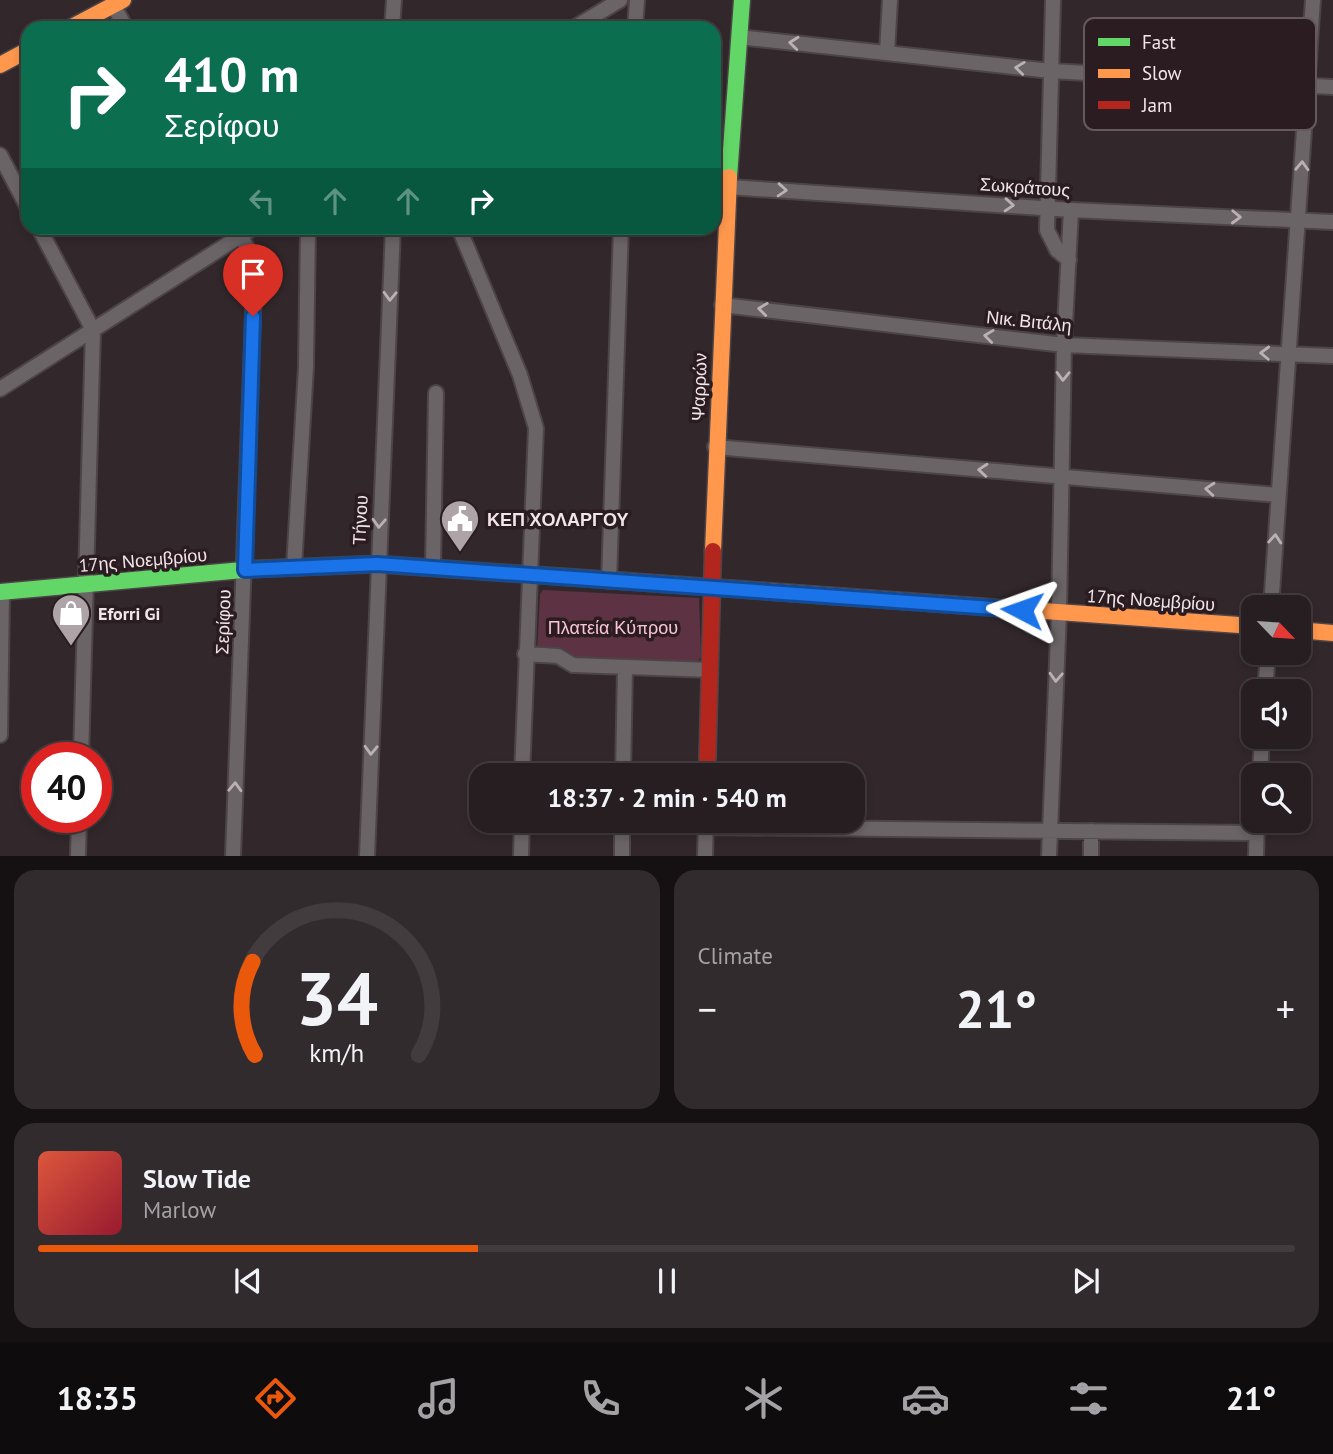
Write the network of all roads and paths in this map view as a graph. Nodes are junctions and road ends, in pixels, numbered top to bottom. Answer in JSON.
{"nodes":[{"id":1,"x":394,"y":0,"type":"edge"},
{"id":2,"x":620,"y":0,"type":"edge"},
{"id":3,"x":637,"y":0,"type":"edge"},
{"id":4,"x":742,"y":0,"type":"edge"},
{"id":5,"x":890,"y":0,"type":"edge"},
{"id":6,"x":1054,"y":0,"type":"edge"},
{"id":7,"x":1313,"y":0,"type":"edge"},
{"id":8,"x":118,"y":3,"type":"edge"},
{"id":9,"x":1311,"y":18,"type":"edge"},
{"id":10,"x":83,"y":21,"type":"edge"},
{"id":11,"x":124,"y":21,"type":"edge"},
{"id":12,"x":393,"y":21,"type":"edge"},
{"id":13,"x":586,"y":21,"type":"edge"},
{"id":14,"x":636,"y":21,"type":"edge"},
{"id":15,"x":739,"y":37,"type":"junction"},
{"id":16,"x":887,"y":52,"type":"junction"},
{"id":17,"x":21,"y":54,"type":"edge"},
{"id":18,"x":0,"y":65,"type":"edge"},
{"id":19,"x":1051,"y":71,"type":"junction"},
{"id":20,"x":1084,"y":73,"type":"edge"},
{"id":21,"x":1303,"y":130,"type":"edge"},
{"id":22,"x":0,"y":155,"type":"edge"},
{"id":23,"x":721,"y":178,"type":"edge"},
{"id":24,"x":721,"y":186,"type":"edge"},
{"id":25,"x":21,"y":195,"type":"edge"},
{"id":26,"x":1047,"y":208,"type":"junction"},
{"id":27,"x":1071,"y":210,"type":"junction"},
{"id":28,"x":1299,"y":219,"type":"junction"},
{"id":29,"x":1333,"y":222,"type":"edge"},
{"id":30,"x":43,"y":235,"type":"edge"},
{"id":31,"x":234,"y":235,"type":"edge"},
{"id":32,"x":240,"y":235,"type":"edge"},
{"id":33,"x":308,"y":235,"type":"edge"},
{"id":34,"x":393,"y":235,"type":"edge"},
{"id":35,"x":462,"y":235,"type":"edge"},
{"id":36,"x":621,"y":235,"type":"edge"},
{"id":37,"x":721,"y":235,"type":"edge"},
{"id":38,"x":1069,"y":260,"type":"junction"},
{"id":39,"x":722,"y":305,"type":"junction"},
{"id":40,"x":93,"y":330,"type":"junction"},
{"id":41,"x":1064,"y":345,"type":"junction"},
{"id":42,"x":1291,"y":355,"type":"junction"},
{"id":43,"x":1333,"y":356,"type":"edge"},
{"id":44,"x":0,"y":390,"type":"edge"},
{"id":45,"x":436,"y":393,"type":"dead end"},
{"id":46,"x":715,"y":447,"type":"junction"},
{"id":47,"x":1061,"y":477,"type":"junction"},
{"id":48,"x":1278,"y":495,"type":"junction"},
{"id":49,"x":377,"y":564,"type":"junction"},
{"id":50,"x":294,"y":567,"type":"junction"},
{"id":51,"x":433,"y":567,"type":"junction"},
{"id":52,"x":245,"y":570,"type":"junction"},
{"id":53,"x":530,"y":575,"type":"junction"},
{"id":54,"x":609,"y":581,"type":"junction"},
{"id":55,"x":86,"y":584,"type":"junction"},
{"id":56,"x":710,"y":587,"type":"junction"},
{"id":57,"x":1,"y":592,"type":"edge"},
{"id":58,"x":1272,"y":595,"type":"edge"},
{"id":59,"x":1059,"y":613,"type":"junction"},
{"id":60,"x":1241,"y":625,"type":"edge"},
{"id":61,"x":1311,"y":631,"type":"edge"},
{"id":62,"x":1333,"y":633,"type":"edge"},
{"id":63,"x":525,"y":654,"type":"junction"},
{"id":64,"x":625,"y":668,"type":"junction"},
{"id":65,"x":710,"y":670,"type":"junction"},
{"id":66,"x":0,"y":735,"type":"edge"},
{"id":67,"x":81,"y":742,"type":"edge"},
{"id":68,"x":523,"y":763,"type":"edge"},
{"id":69,"x":623,"y":763,"type":"edge"},
{"id":70,"x":707,"y":763,"type":"edge"},
{"id":71,"x":865,"y":827,"type":"edge"},
{"id":72,"x":1241,"y":827,"type":"edge"},
{"id":73,"x":1049,"y":831,"type":"junction"},
{"id":74,"x":1091,"y":831,"type":"junction"},
{"id":75,"x":79,"y":833,"type":"edge"},
{"id":76,"x":522,"y":833,"type":"edge"},
{"id":77,"x":622,"y":833,"type":"edge"},
{"id":78,"x":706,"y":833,"type":"edge"},
{"id":79,"x":1257,"y":833,"type":"edge"},
{"id":80,"x":78,"y":856,"type":"edge"},
{"id":81,"x":233,"y":856,"type":"edge"},
{"id":82,"x":367,"y":856,"type":"edge"},
{"id":83,"x":521,"y":856,"type":"edge"},
{"id":84,"x":622,"y":856,"type":"edge"},
{"id":85,"x":705,"y":856,"type":"edge"},
{"id":86,"x":1049,"y":856,"type":"edge"},
{"id":87,"x":1091,"y":856,"type":"edge"},
{"id":88,"x":1255,"y":856,"type":"edge"}],
"edges":[{"from":1,"to":12,"type":"street"},
{"from":2,"to":13,"type":"street"},
{"from":3,"to":14,"type":"street"},
{"from":4,"to":15,"type":"street","name":"Ψαρρών"},
{"from":5,"to":16,"type":"street"},
{"from":6,"to":19,"type":"street"},
{"from":7,"to":9,"type":"street"},
{"from":8,"to":10,"type":"street"},
{"from":8,"to":11,"type":"street"},
{"from":16,"to":15,"type":"street","one_way":true},
{"from":15,"to":23,"type":"street","name":"Ψαρρών"},
{"from":19,"to":16,"type":"street","one_way":true},
{"from":17,"to":18,"type":"street"},
{"from":19,"to":20,"type":"street"},
{"from":19,"to":26,"type":"street"},
{"from":28,"to":21,"type":"street","one_way":true},
{"from":22,"to":25,"type":"street"},
{"from":24,"to":26,"type":"street","name":"Σωκράτους","one_way":true},
{"from":26,"to":27,"type":"street","name":"Σωκράτους"},
{"from":26,"to":38,"type":"street"},
{"from":27,"to":28,"type":"street","name":"Σωκράτους","one_way":true},
{"from":27,"to":38,"type":"street"},
{"from":28,"to":29,"type":"street","name":"Σωκράτους"},
{"from":28,"to":42,"type":"street"},
{"from":30,"to":40,"type":"street"},
{"from":31,"to":40,"type":"street"},
{"from":32,"to":52,"type":"street","name":"Σερίφου"},
{"from":33,"to":50,"type":"street"},
{"from":34,"to":49,"type":"street","name":"Τήνου","one_way":true},
{"from":35,"to":53,"type":"street"},
{"from":36,"to":54,"type":"street"},
{"from":37,"to":39,"type":"street","name":"Ψαρρών"},
{"from":38,"to":41,"type":"street"},
{"from":41,"to":39,"type":"street","name":"Νικ. Βιτάλη","one_way":true},
{"from":39,"to":46,"type":"street","name":"Ψαρρών"},
{"from":40,"to":44,"type":"street"},
{"from":40,"to":55,"type":"street"},
{"from":42,"to":41,"type":"street","name":"Νικ. Βιτάλη","one_way":true},
{"from":41,"to":47,"type":"street","one_way":true},
{"from":42,"to":43,"type":"street","name":"Νικ. Βιτάλη"},
{"from":42,"to":48,"type":"street"},
{"from":45,"to":51,"type":"street"},
{"from":47,"to":46,"type":"street","one_way":true},
{"from":46,"to":56,"type":"street","name":"Ψαρρών"},
{"from":48,"to":47,"type":"street","one_way":true},
{"from":47,"to":59,"type":"street"},
{"from":58,"to":48,"type":"street","one_way":true},
{"from":49,"to":50,"type":"street","name":"17ης Νοεμβρίου"},
{"from":49,"to":51,"type":"street","name":"17ης Νοεμβρίου"},
{"from":49,"to":82,"type":"street","name":"Τήνου","one_way":true},
{"from":50,"to":52,"type":"street","name":"17ης Νοεμβρίου"},
{"from":51,"to":53,"type":"street","name":"17ης Νοεμβρίου"},
{"from":52,"to":55,"type":"street","name":"17ης Νοεμβρίου"},
{"from":81,"to":52,"type":"street","name":"Σερίφου","one_way":true},
{"from":53,"to":54,"type":"street","name":"17ης Νοεμβρίου"},
{"from":53,"to":63,"type":"street"},
{"from":54,"to":56,"type":"street","name":"17ης Νοεμβρίου"},
{"from":55,"to":57,"type":"street","name":"17ης Νοεμβρίου"},
{"from":55,"to":67,"type":"street"},
{"from":56,"to":59,"type":"street","name":"17ης Νοεμβρίου"},
{"from":56,"to":65,"type":"street","name":"Ψαρρών"},
{"from":57,"to":66,"type":"street"},
{"from":59,"to":60,"type":"street","name":"17ης Νοεμβρίου"},
{"from":59,"to":73,"type":"street","one_way":true},
{"from":61,"to":62,"type":"street"},
{"from":63,"to":64,"type":"street"},
{"from":63,"to":68,"type":"street"},
{"from":64,"to":65,"type":"street"},
{"from":64,"to":69,"type":"street"},
{"from":65,"to":70,"type":"street","name":"Ψαρρών"},
{"from":71,"to":73,"type":"street"},
{"from":72,"to":74,"type":"street"},
{"from":73,"to":74,"type":"street"},
{"from":73,"to":86,"type":"street"},
{"from":74,"to":87,"type":"street"},
{"from":75,"to":80,"type":"street"},
{"from":76,"to":83,"type":"street"},
{"from":77,"to":84,"type":"street"},
{"from":78,"to":85,"type":"street"},
{"from":79,"to":88,"type":"street"}]}
